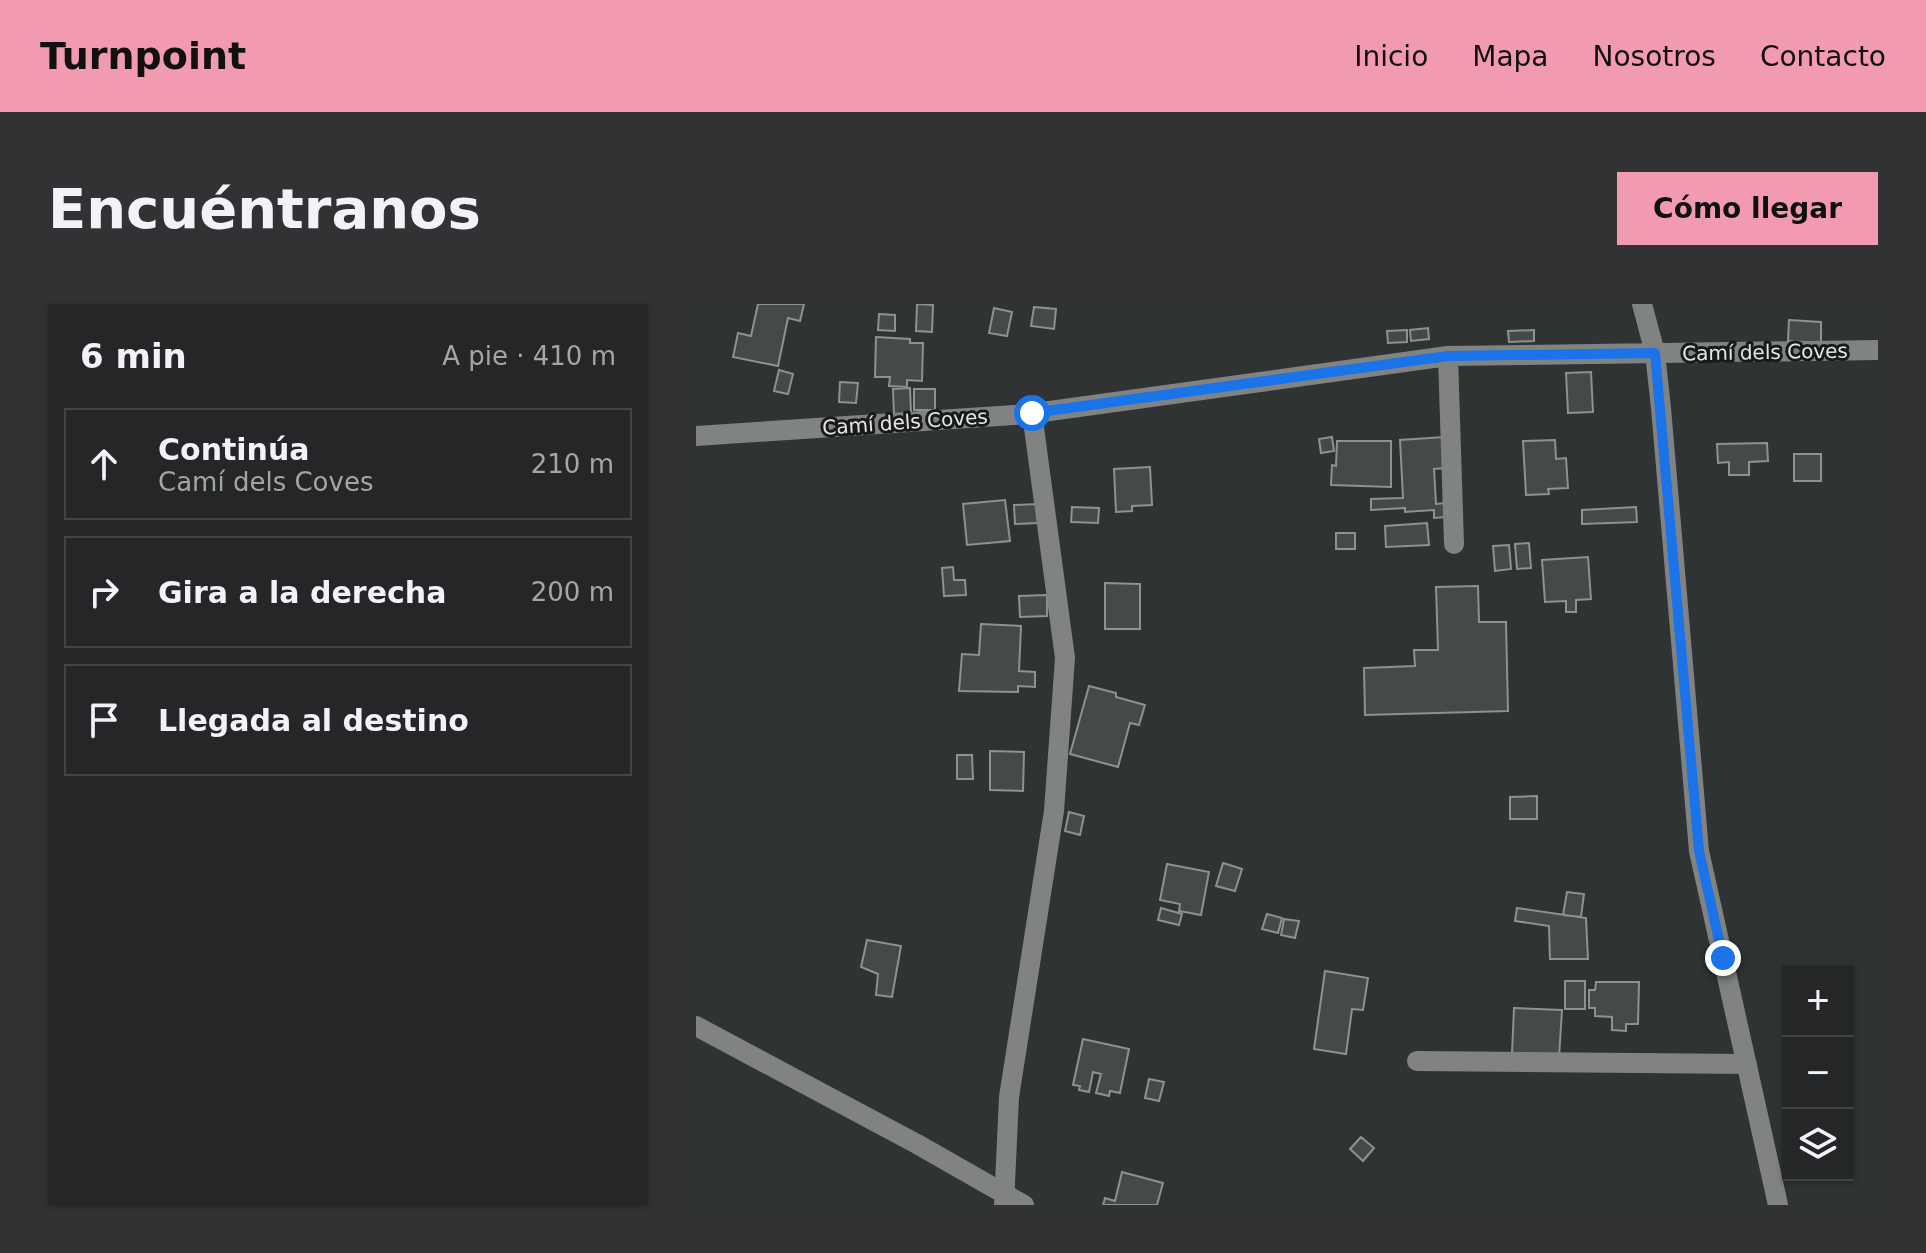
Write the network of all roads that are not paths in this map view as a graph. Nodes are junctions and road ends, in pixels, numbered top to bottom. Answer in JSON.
{"nodes":[{"id":1,"x":1642,"y":304,"type":"edge"},
{"id":2,"x":1878,"y":350,"type":"edge"},
{"id":3,"x":1655,"y":353,"type":"junction"},
{"id":4,"x":1448,"y":356,"type":"junction"},
{"id":5,"x":1032,"y":413,"type":"junction"},
{"id":6,"x":696,"y":436,"type":"edge"},
{"id":7,"x":1454,"y":544,"type":"dead end"},
{"id":8,"x":696,"y":1026,"type":"edge"},
{"id":9,"x":1417,"y":1061,"type":"dead end"},
{"id":10,"x":1747,"y":1064,"type":"junction"},
{"id":11,"x":1004,"y":1199,"type":"edge"},
{"id":12,"x":1024,"y":1205,"type":"edge"},
{"id":13,"x":1778,"y":1205,"type":"edge"}],
"edges":[{"from":1,"to":3,"type":"street"},
{"from":2,"to":3,"type":"street","name":"Camí dels Coves"},
{"from":3,"to":4,"type":"street","name":"Camí dels Coves"},
{"from":3,"to":10,"type":"street"},
{"from":4,"to":5,"type":"street","name":"Camí dels Coves"},
{"from":4,"to":7,"type":"street"},
{"from":5,"to":6,"type":"street","name":"Camí dels Coves"},
{"from":5,"to":11,"type":"street"},
{"from":8,"to":11,"type":"street"},
{"from":9,"to":10,"type":"street"},
{"from":10,"to":13,"type":"street"},
{"from":11,"to":12,"type":"street"}]}
